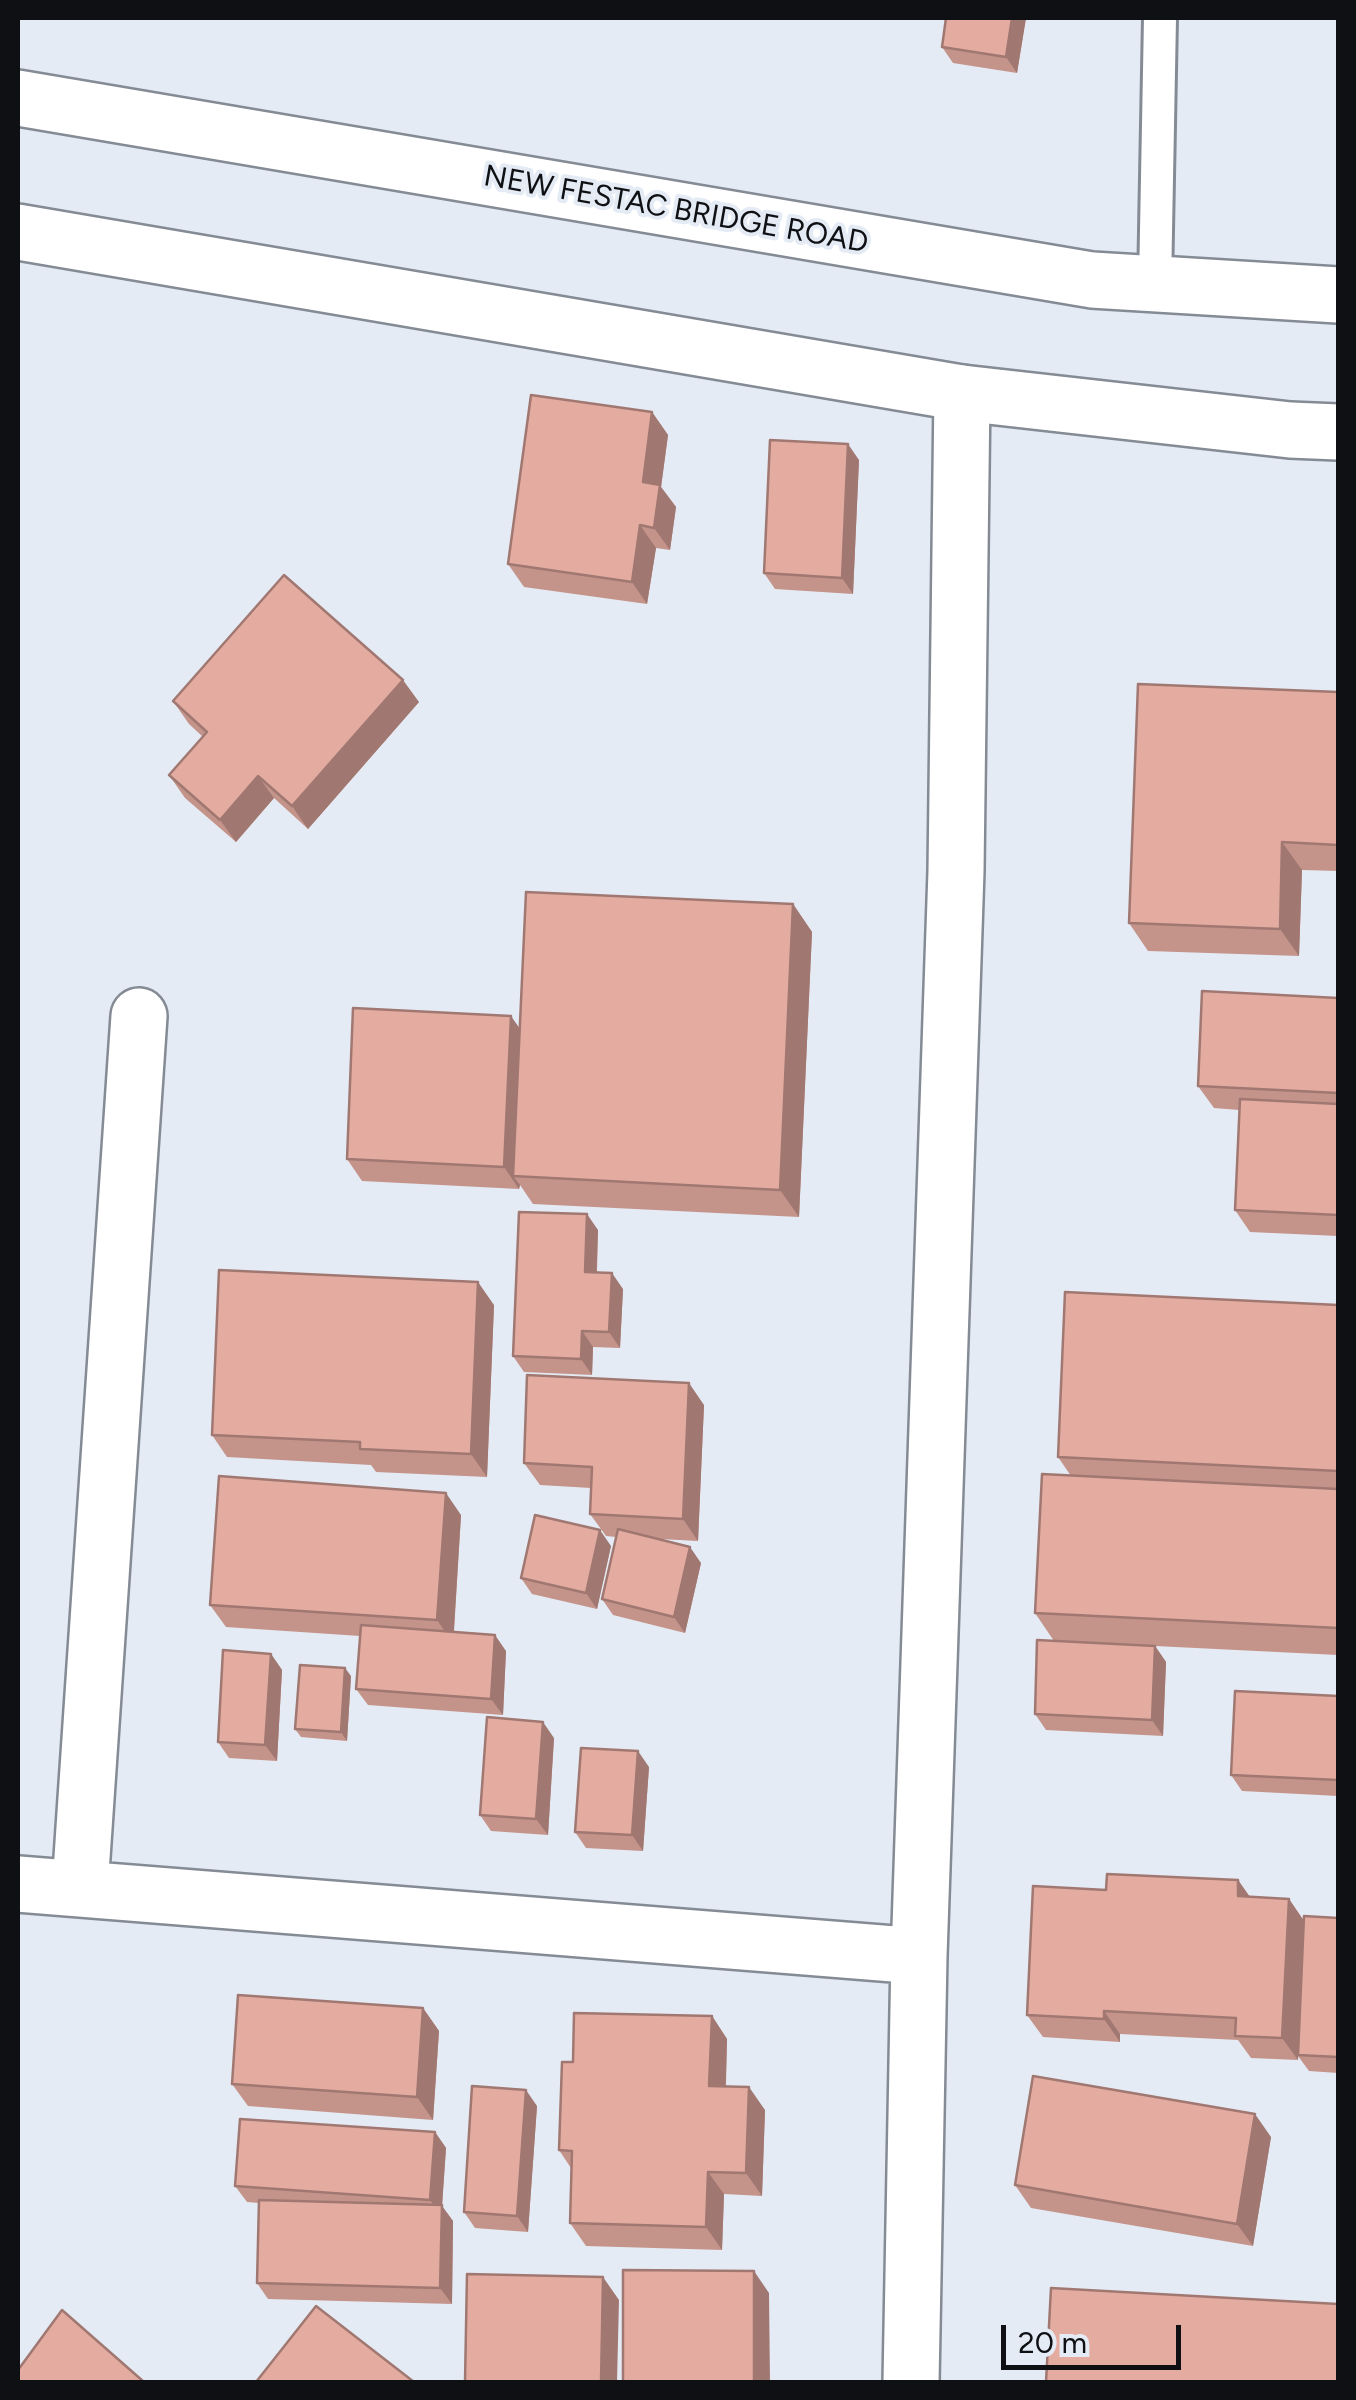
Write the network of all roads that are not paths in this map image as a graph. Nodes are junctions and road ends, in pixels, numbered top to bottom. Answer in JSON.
{"nodes":[{"id":1,"x":1160,"y":18,"type":"edge"},
{"id":2,"x":18,"y":98,"type":"edge"},
{"id":3,"x":18,"y":232,"type":"edge"},
{"id":4,"x":1155,"y":284,"type":"junction"},
{"id":5,"x":1338,"y":295,"type":"edge"},
{"id":6,"x":962,"y":393,"type":"junction"},
{"id":7,"x":1338,"y":432,"type":"edge"},
{"id":8,"x":139,"y":1016,"type":"dead end"},
{"id":9,"x":18,"y":1884,"type":"edge"},
{"id":10,"x":80,"y":1888,"type":"junction"},
{"id":11,"x":919,"y":1956,"type":"junction"},
{"id":12,"x":911,"y":2382,"type":"edge"}],
"edges":[{"from":1,"to":4,"type":"lane"},
{"from":2,"to":4,"type":"street","name":"NEW FESTAC BRIDGE ROAD"},
{"from":3,"to":6,"type":"street"},
{"from":4,"to":5,"type":"street","name":"NEW FESTAC BRIDGE ROAD"},
{"from":6,"to":7,"type":"street"},
{"from":6,"to":11,"type":"street"},
{"from":8,"to":10,"type":"street"},
{"from":9,"to":10,"type":"street"},
{"from":10,"to":11,"type":"street"},
{"from":11,"to":12,"type":"street"}]}
